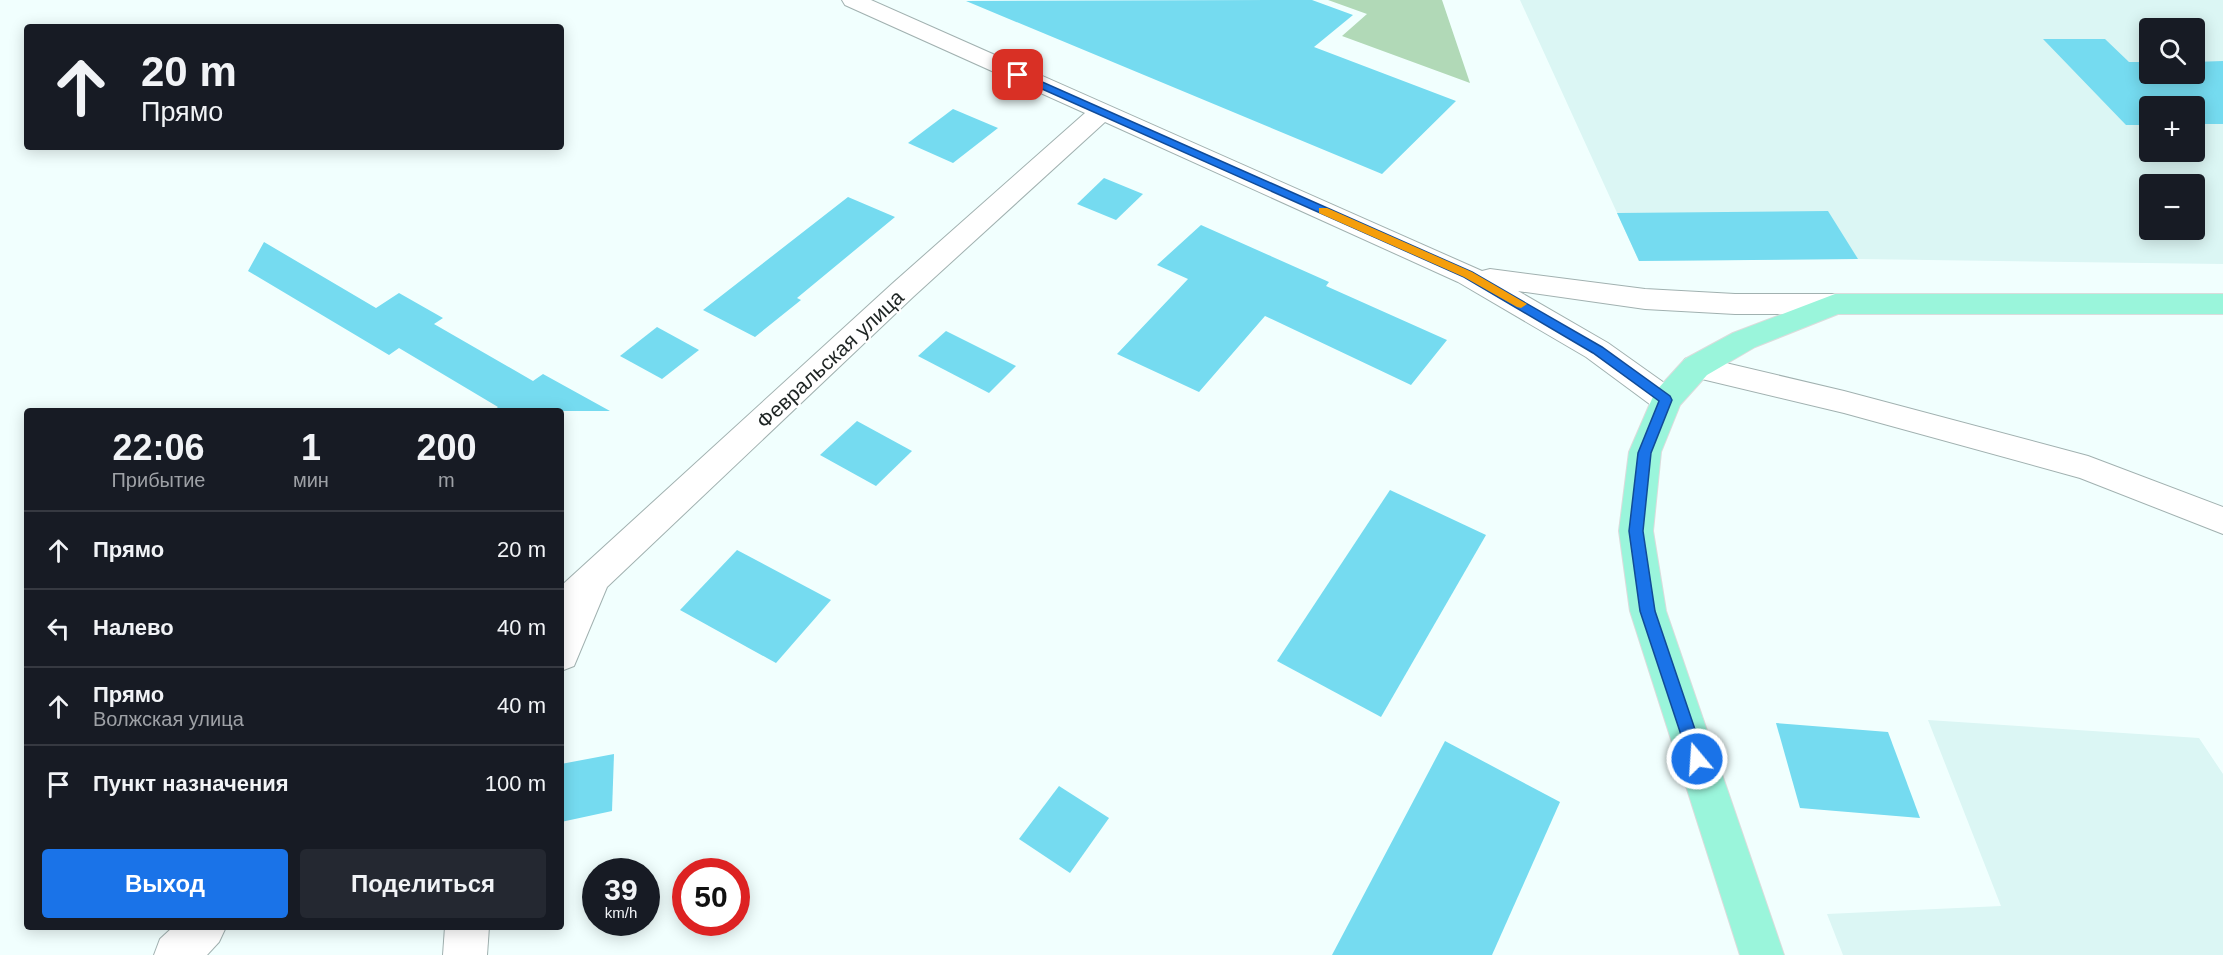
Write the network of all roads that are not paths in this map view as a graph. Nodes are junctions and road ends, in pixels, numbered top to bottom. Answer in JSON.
{"nodes":[{"id":1,"x":853,"y":0,"type":"edge"},
{"id":2,"x":1101,"y":112,"type":"junction"},
{"id":3,"x":1468,"y":275,"type":"junction"},
{"id":4,"x":1835,"y":303,"type":"junction"},
{"id":5,"x":2223,"y":304,"type":"edge"},
{"id":6,"x":1695,"y":367,"type":"junction"},
{"id":7,"x":1666,"y":400,"type":"junction"},
{"id":8,"x":2223,"y":521,"type":"edge"},
{"id":9,"x":592,"y":581,"type":"junction"},
{"id":10,"x":564,"y":605,"type":"edge"},
{"id":11,"x":564,"y":648,"type":"edge"},
{"id":12,"x":201,"y":930,"type":"edge"},
{"id":13,"x":467,"y":930,"type":"edge"},
{"id":14,"x":176,"y":955,"type":"edge"},
{"id":15,"x":465,"y":955,"type":"edge"},
{"id":16,"x":1762,"y":955,"type":"edge"}],
"edges":[{"from":1,"to":2,"type":"street"},
{"from":2,"to":3,"type":"street"},
{"from":2,"to":9,"type":"street","name":"Февральская улица"},
{"from":3,"to":4,"type":"street"},
{"from":3,"to":7,"type":"street"},
{"from":4,"to":5,"type":"main road"},
{"from":4,"to":6,"type":"main road"},
{"from":6,"to":7,"type":"main road"},
{"from":6,"to":8,"type":"street"},
{"from":7,"to":16,"type":"main road"},
{"from":9,"to":10,"type":"street","name":"Февральская улица"},
{"from":9,"to":11,"type":"street"},
{"from":12,"to":14,"type":"street"},
{"from":13,"to":15,"type":"street"}]}
